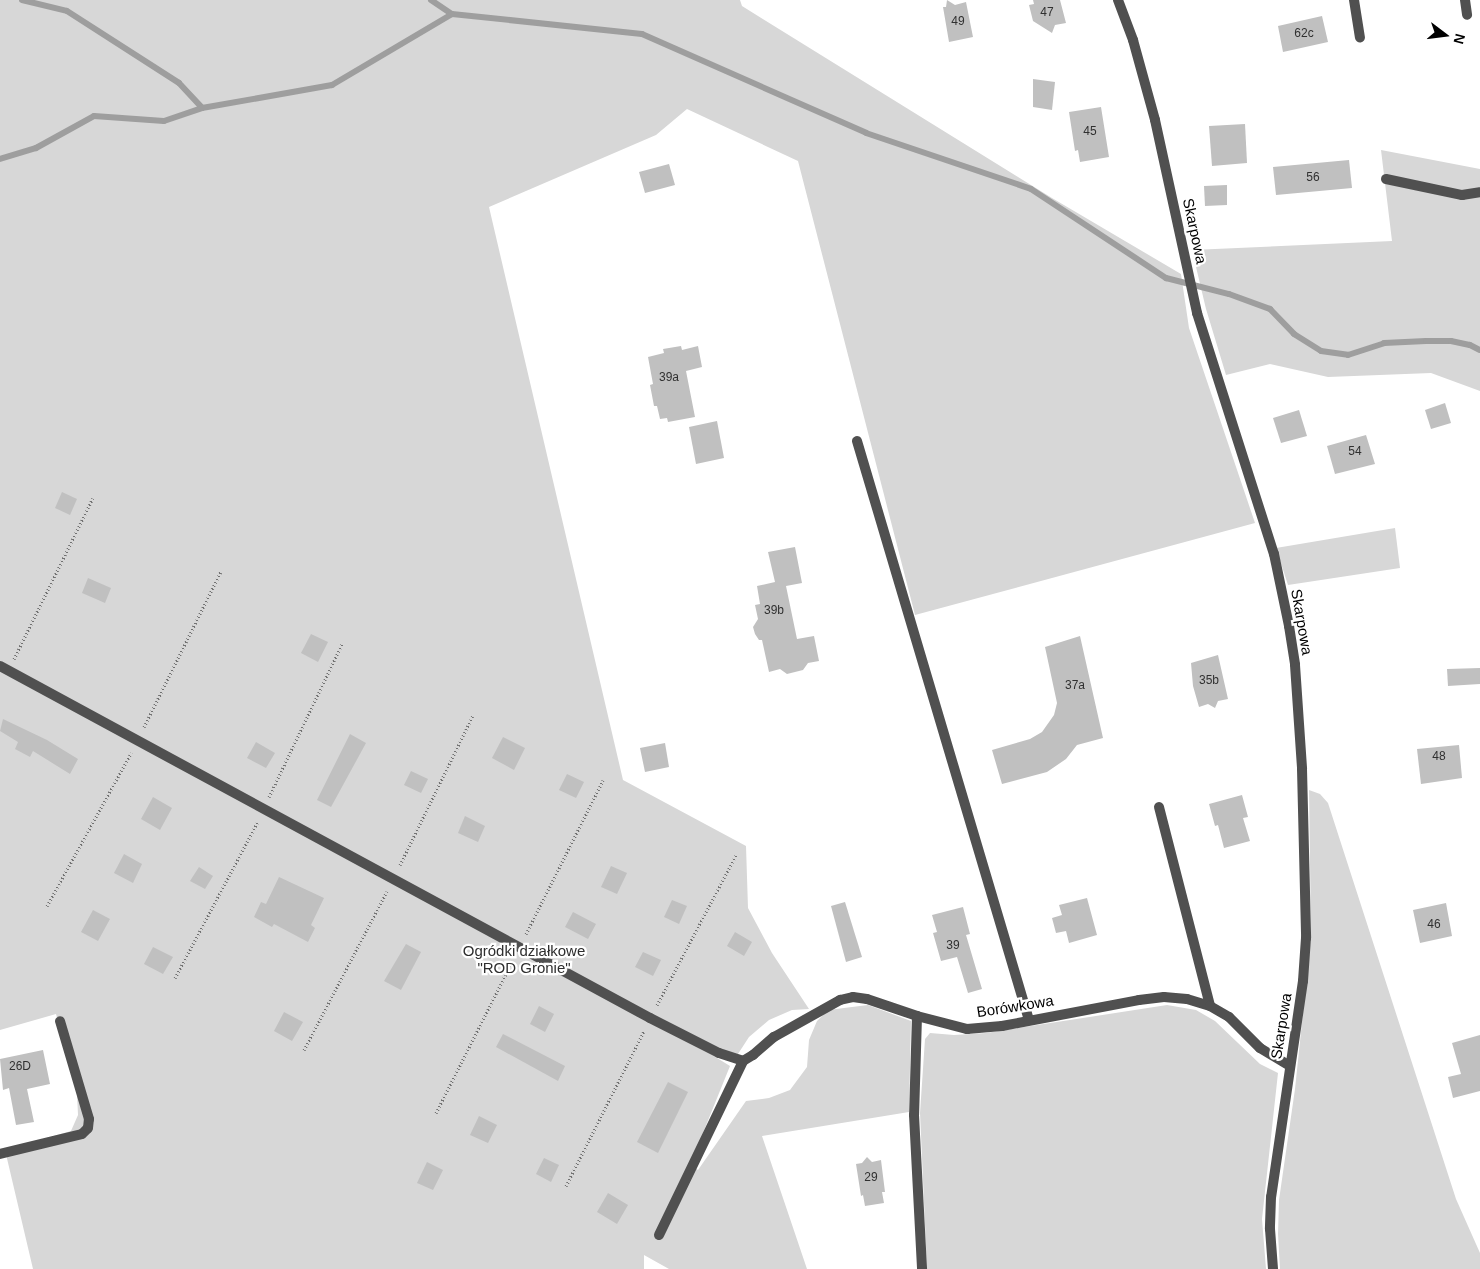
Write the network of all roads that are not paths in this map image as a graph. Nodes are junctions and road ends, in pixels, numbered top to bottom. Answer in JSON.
{"nodes":[{"id":1,"x":1118,"y":0,"type":"edge"},
{"id":2,"x":1354,"y":0,"type":"edge"},
{"id":3,"x":1464,"y":0,"type":"edge"},
{"id":4,"x":1467,"y":16,"type":"dead end"},
{"id":5,"x":1360,"y":38,"type":"dead end"},
{"id":6,"x":1386,"y":179,"type":"dead end"},
{"id":7,"x":1480,"y":192,"type":"edge"},
{"id":8,"x":857,"y":441,"type":"dead end"},
{"id":9,"x":4,"y":668,"type":"edge"},
{"id":10,"x":1159,"y":806,"type":"dead end"},
{"id":11,"x":1210,"y":1006,"type":"junction"},
{"id":12,"x":917,"y":1016,"type":"junction"},
{"id":13,"x":1029,"y":1020,"type":"junction"},
{"id":14,"x":60,"y":1022,"type":"dead end"},
{"id":15,"x":743,"y":1060,"type":"junction"},
{"id":16,"x":1290,"y":1066,"type":"junction"},
{"id":17,"x":0,"y":1154,"type":"edge"},
{"id":18,"x":659,"y":1235,"type":"dead end"},
{"id":19,"x":922,"y":1269,"type":"edge"},
{"id":20,"x":1273,"y":1269,"type":"edge"}],
"edges":[{"from":1,"to":16,"type":"street","name":"Skarpowa"},
{"from":2,"to":5,"type":"street"},
{"from":3,"to":4,"type":"street"},
{"from":6,"to":7,"type":"street"},
{"from":8,"to":13,"type":"street"},
{"from":9,"to":15,"type":"street"},
{"from":10,"to":11,"type":"street"},
{"from":11,"to":13,"type":"street","name":"Borówkowa"},
{"from":11,"to":16,"type":"street","name":"Borówkowa"},
{"from":12,"to":13,"type":"street","name":"Borówkowa"},
{"from":12,"to":15,"type":"street","name":"Borówkowa"},
{"from":12,"to":19,"type":"street"},
{"from":14,"to":17,"type":"street"},
{"from":15,"to":18,"type":"street"},
{"from":16,"to":20,"type":"street","name":"Skarpowa"}]}
